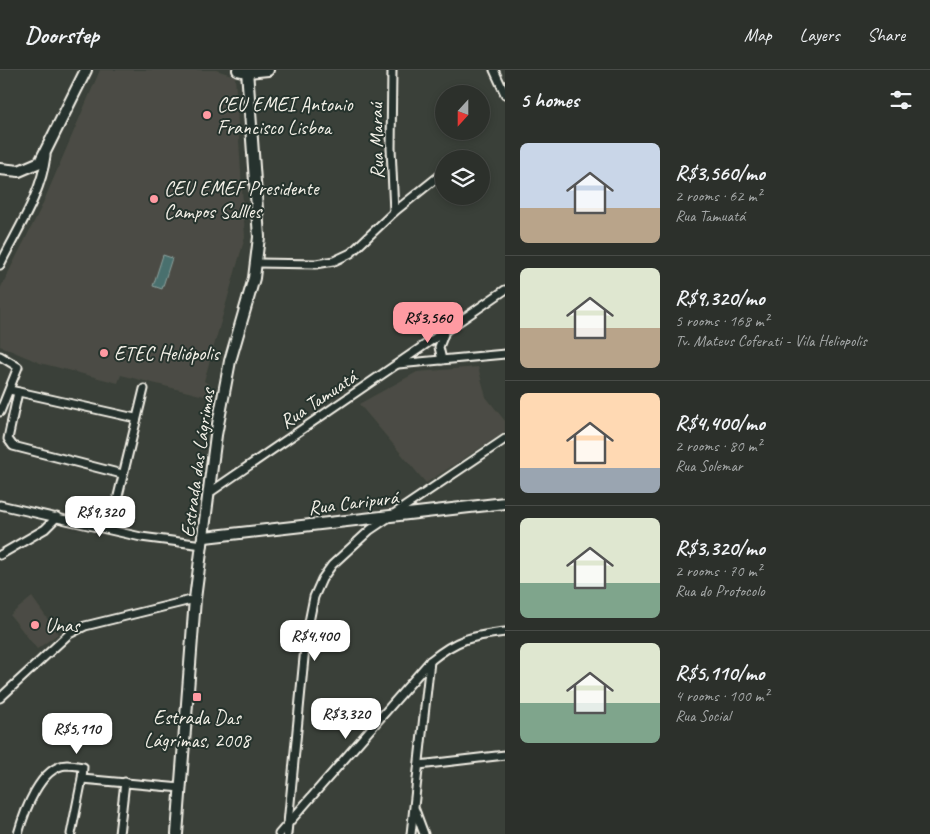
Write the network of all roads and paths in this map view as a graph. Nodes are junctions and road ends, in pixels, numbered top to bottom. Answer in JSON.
{"nodes":[{"id":1,"x":86,"y":70,"type":"edge"},
{"id":2,"x":268,"y":70,"type":"edge"},
{"id":3,"x":392,"y":70,"type":"edge"},
{"id":4,"x":494,"y":70,"type":"edge"},
{"id":5,"x":244,"y":71,"type":"edge"},
{"id":6,"x":505,"y":94,"type":"edge"},
{"id":7,"x":46,"y":151,"type":"junction"},
{"id":8,"x":0,"y":169,"type":"edge"},
{"id":9,"x":435,"y":179,"type":"edge"},
{"id":10,"x":394,"y":212,"type":"junction"},
{"id":11,"x":258,"y":263,"type":"junction"},
{"id":12,"x":0,"y":265,"type":"edge"},
{"id":13,"x":505,"y":290,"type":"edge"},
{"id":14,"x":445,"y":331,"type":"junction"},
{"id":15,"x":505,"y":354,"type":"edge"},
{"id":16,"x":0,"y":356,"type":"edge"},
{"id":17,"x":442,"y":360,"type":"junction"},
{"id":18,"x":398,"y":364,"type":"junction"},
{"id":19,"x":144,"y":389,"type":"dead end"},
{"id":20,"x":10,"y":390,"type":"junction"},
{"id":21,"x":18,"y":392,"type":"junction"},
{"id":22,"x":0,"y":412,"type":"edge"},
{"id":23,"x":135,"y":418,"type":"junction"},
{"id":24,"x":505,"y":439,"type":"edge"},
{"id":25,"x":122,"y":474,"type":"junction"},
{"id":26,"x":209,"y":493,"type":"junction"},
{"id":27,"x":505,"y":503,"type":"edge"},
{"id":28,"x":0,"y":505,"type":"edge"},
{"id":29,"x":396,"y":514,"type":"junction"},
{"id":30,"x":57,"y":517,"type":"junction"},
{"id":31,"x":110,"y":529,"type":"junction"},
{"id":32,"x":204,"y":541,"type":"junction"},
{"id":33,"x":0,"y":555,"type":"edge"},
{"id":34,"x":195,"y":599,"type":"junction"},
{"id":35,"x":505,"y":632,"type":"edge"},
{"id":36,"x":430,"y":660,"type":"junction"},
{"id":37,"x":0,"y":698,"type":"edge"},
{"id":38,"x":505,"y":755,"type":"edge"},
{"id":39,"x":419,"y":765,"type":"junction"},
{"id":40,"x":82,"y":779,"type":"junction"},
{"id":41,"x":125,"y":782,"type":"junction"},
{"id":42,"x":181,"y":788,"type":"junction"},
{"id":43,"x":414,"y":808,"type":"junction"},
{"id":44,"x":288,"y":824,"type":"junction"},
{"id":45,"x":18,"y":834,"type":"edge"},
{"id":46,"x":71,"y":834,"type":"edge"},
{"id":47,"x":119,"y":834,"type":"edge"},
{"id":48,"x":177,"y":834,"type":"edge"},
{"id":49,"x":279,"y":834,"type":"edge"},
{"id":50,"x":287,"y":834,"type":"edge"},
{"id":51,"x":411,"y":834,"type":"edge"},
{"id":52,"x":424,"y":834,"type":"edge"}],
"edges":[{"from":1,"to":7,"type":"main road"},
{"from":2,"to":5,"type":"main road"},
{"from":3,"to":10,"type":"street","name":"Rua Maraú"},
{"from":4,"to":6,"type":"street"},
{"from":5,"to":11,"type":"main road","name":"Estrada das Lágrimas"},
{"from":7,"to":8,"type":"main road"},
{"from":7,"to":12,"type":"street"},
{"from":9,"to":10,"type":"street"},
{"from":10,"to":11,"type":"street"},
{"from":11,"to":26,"type":"main road","name":"Estrada das Lágrimas"},
{"from":13,"to":14,"type":"street","name":"Rua Tamuatá"},
{"from":14,"to":17,"type":"street"},
{"from":14,"to":18,"type":"street","name":"Rua Tamuatá"},
{"from":15,"to":17,"type":"street"},
{"from":16,"to":20,"type":"street"},
{"from":17,"to":18,"type":"street"},
{"from":18,"to":26,"type":"street","name":"Rua Tamuatá"},
{"from":19,"to":23,"type":"street"},
{"from":20,"to":21,"type":"street"},
{"from":20,"to":22,"type":"street"},
{"from":21,"to":23,"type":"street"},
{"from":21,"to":25,"type":"street"},
{"from":23,"to":25,"type":"street"},
{"from":24,"to":29,"type":"street"},
{"from":25,"to":31,"type":"street"},
{"from":26,"to":32,"type":"main road","name":"Estrada das Lágrimas"},
{"from":27,"to":29,"type":"main road","name":"Rua Caripurá"},
{"from":28,"to":30,"type":"street"},
{"from":29,"to":32,"type":"main road","name":"Rua Caripurá"},
{"from":29,"to":44,"type":"street"},
{"from":30,"to":31,"type":"street"},
{"from":30,"to":33,"type":"street"},
{"from":31,"to":32,"type":"street"},
{"from":32,"to":34,"type":"main road","name":"Estrada das Lágrimas"},
{"from":34,"to":37,"type":"street"},
{"from":34,"to":42,"type":"main road","name":"Estrada das Lágrimas"},
{"from":35,"to":36,"type":"street"},
{"from":36,"to":39,"type":"street"},
{"from":36,"to":44,"type":"street"},
{"from":38,"to":39,"type":"street"},
{"from":39,"to":43,"type":"street"},
{"from":40,"to":41,"type":"street"},
{"from":40,"to":45,"type":"street"},
{"from":40,"to":46,"type":"street"},
{"from":41,"to":42,"type":"street"},
{"from":41,"to":47,"type":"street"},
{"from":42,"to":48,"type":"main road","name":"Estrada das Lágrimas"},
{"from":43,"to":51,"type":"street"},
{"from":43,"to":52,"type":"street"},
{"from":44,"to":49,"type":"street"},
{"from":44,"to":50,"type":"street"}]}
